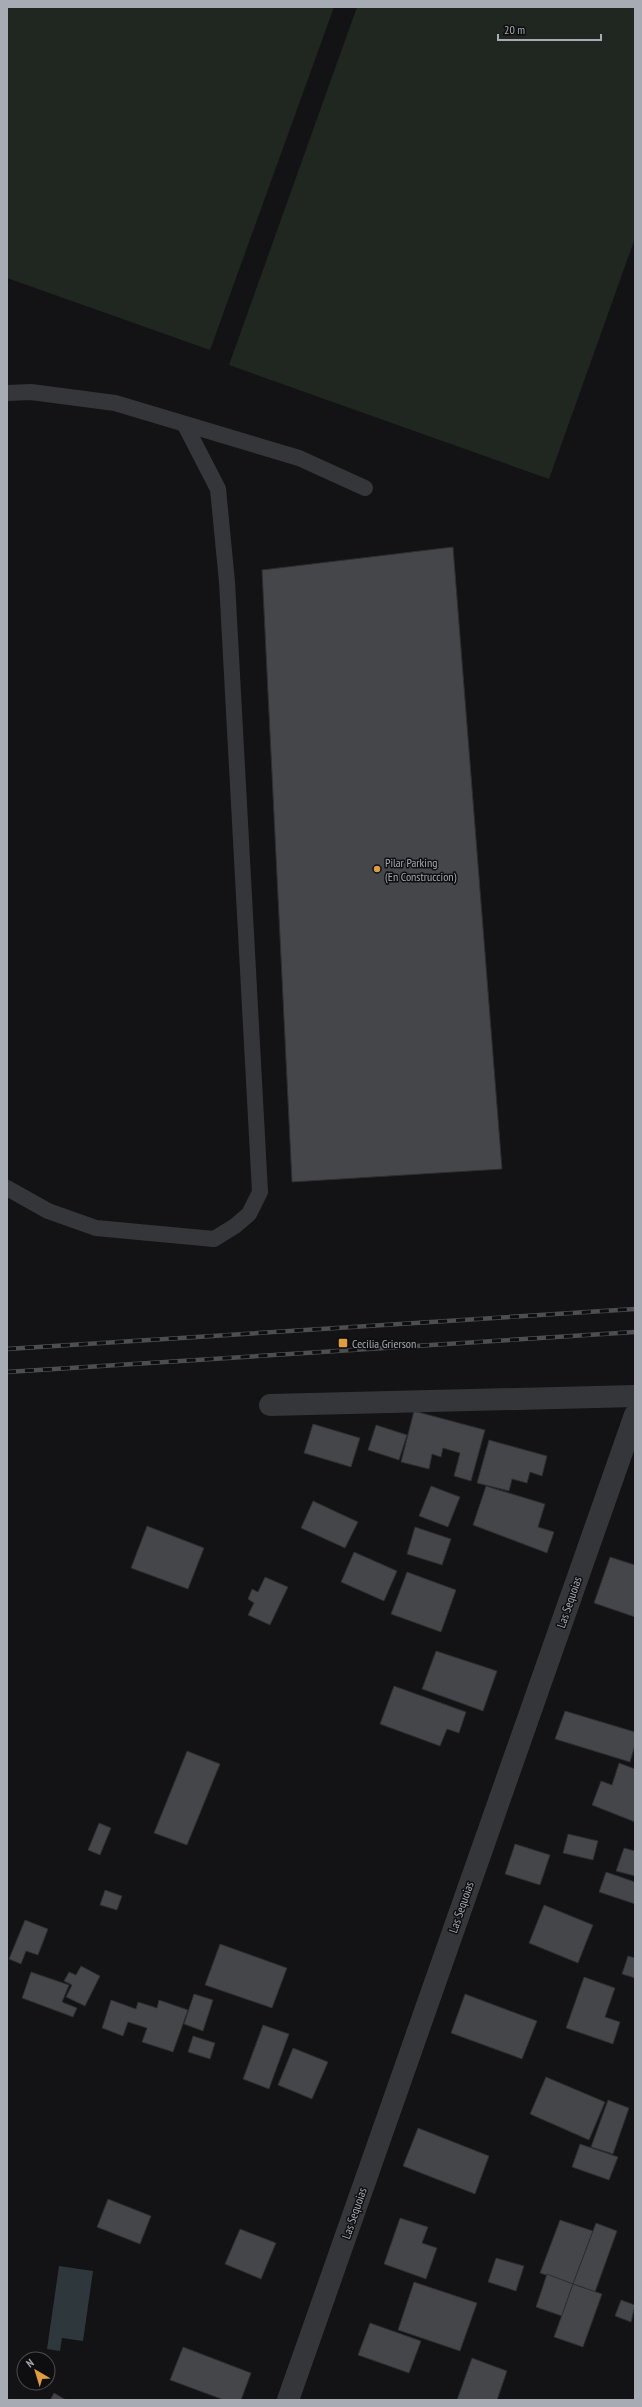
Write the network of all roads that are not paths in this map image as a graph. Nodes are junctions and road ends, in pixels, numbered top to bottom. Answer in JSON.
{"nodes":[{"id":1,"x":7,"y":393,"type":"edge"},
{"id":2,"x":185,"y":425,"type":"junction"},
{"id":3,"x":365,"y":488,"type":"dead end"},
{"id":4,"x":7,"y":1188,"type":"edge"},
{"id":5,"x":635,"y":1396,"type":"edge"},
{"id":6,"x":270,"y":1406,"type":"dead end"},
{"id":7,"x":635,"y":1415,"type":"edge"},
{"id":8,"x":288,"y":2400,"type":"edge"}],
"edges":[{"from":1,"to":2,"type":"lane"},
{"from":2,"to":3,"type":"lane"},
{"from":2,"to":4,"type":"lane"},
{"from":5,"to":6,"type":"street"},
{"from":7,"to":8,"type":"street","name":"Las Sequoias"}]}
